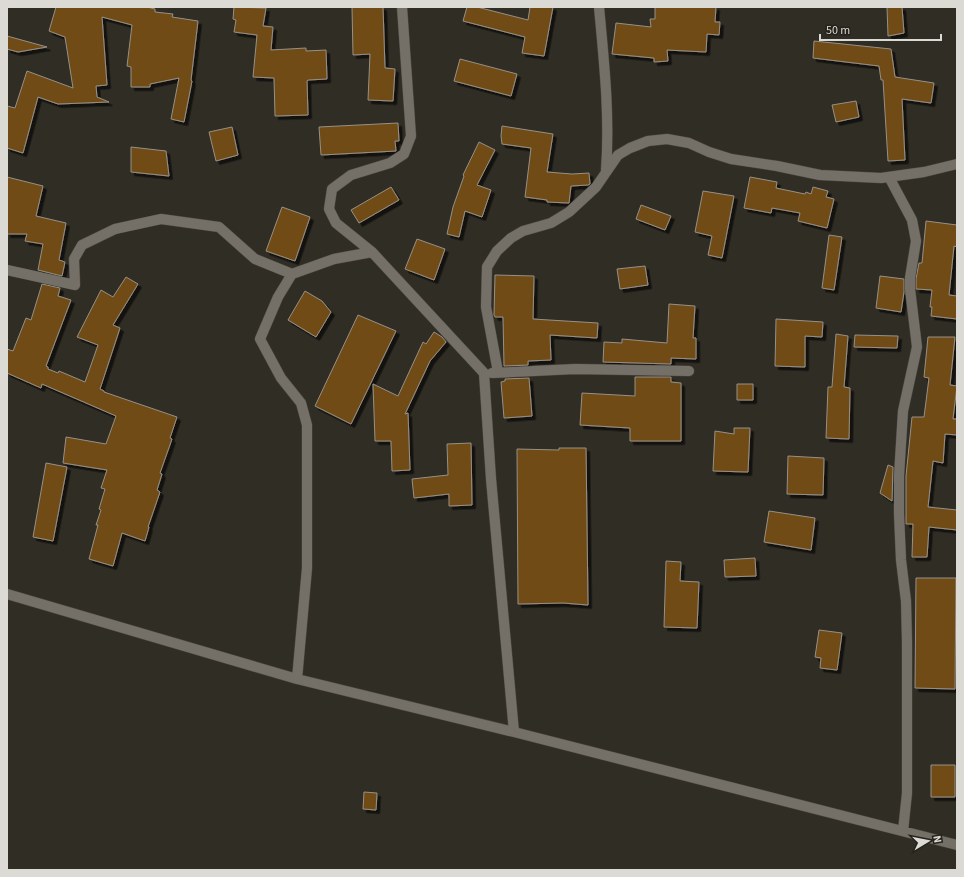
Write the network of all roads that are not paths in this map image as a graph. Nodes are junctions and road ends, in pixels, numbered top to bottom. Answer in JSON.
{"nodes":[{"id":1,"x":402,"y":7,"type":"edge"},
{"id":2,"x":599,"y":7,"type":"edge"},
{"id":3,"x":957,"y":164,"type":"edge"},
{"id":4,"x":606,"y":170,"type":"junction"},
{"id":5,"x":888,"y":177,"type":"junction"},
{"id":6,"x":372,"y":252,"type":"junction"},
{"id":7,"x":7,"y":270,"type":"edge"},
{"id":8,"x":292,"y":274,"type":"junction"},
{"id":9,"x":689,"y":371,"type":"dead end"},
{"id":10,"x":498,"y":372,"type":"junction"},
{"id":11,"x":484,"y":373,"type":"junction"},
{"id":12,"x":7,"y":594,"type":"edge"},
{"id":13,"x":297,"y":679,"type":"junction"},
{"id":14,"x":514,"y":732,"type":"junction"},
{"id":15,"x":903,"y":831,"type":"junction"},
{"id":16,"x":957,"y":845,"type":"edge"}],
"edges":[{"from":1,"to":6,"type":"street"},
{"from":2,"to":4,"type":"street"},
{"from":3,"to":5,"type":"street"},
{"from":4,"to":5,"type":"street"},
{"from":4,"to":10,"type":"street"},
{"from":5,"to":15,"type":"street"},
{"from":6,"to":8,"type":"street"},
{"from":6,"to":11,"type":"street"},
{"from":7,"to":8,"type":"street"},
{"from":8,"to":13,"type":"street"},
{"from":9,"to":10,"type":"street"},
{"from":10,"to":11,"type":"street"},
{"from":11,"to":14,"type":"street"},
{"from":12,"to":13,"type":"street"},
{"from":13,"to":14,"type":"street"},
{"from":14,"to":15,"type":"street"},
{"from":15,"to":16,"type":"street"}]}
